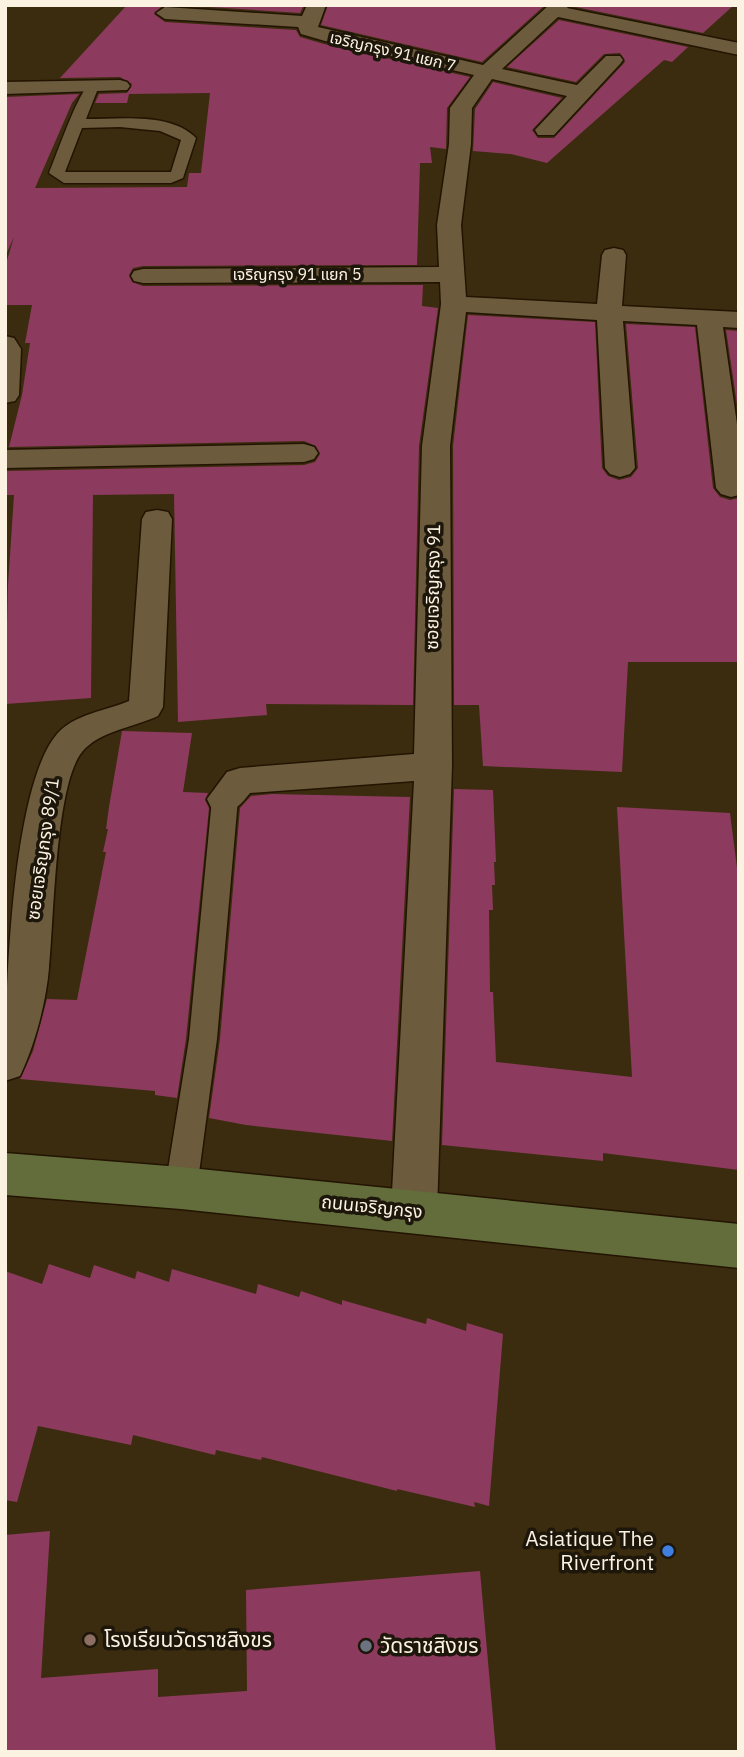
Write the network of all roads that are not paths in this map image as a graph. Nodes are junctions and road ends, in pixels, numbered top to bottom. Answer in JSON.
{"nodes":[{"id":1,"x":555,"y":7,"type":"edge"},
{"id":2,"x":165,"y":13,"type":"dead end"},
{"id":3,"x":312,"y":14,"type":"edge"},
{"id":4,"x":739,"y":49,"type":"edge"},
{"id":5,"x":613,"y":60,"type":"dead end"},
{"id":6,"x":486,"y":73,"type":"junction"},
{"id":7,"x":92,"y":86,"type":"junction"},
{"id":8,"x":120,"y":86,"type":"dead end"},
{"id":9,"x":5,"y":88,"type":"edge"},
{"id":10,"x":579,"y":92,"type":"junction"},
{"id":11,"x":76,"y":124,"type":"junction"},
{"id":12,"x":546,"y":130,"type":"dead end"},
{"id":13,"x":614,"y":255,"type":"dead end"},
{"id":14,"x":143,"y":275,"type":"dead end"},
{"id":15,"x":452,"y":289,"type":"junction"},
{"id":16,"x":608,"y":311,"type":"junction"},
{"id":17,"x":709,"y":319,"type":"junction"},
{"id":18,"x":739,"y":320,"type":"edge"},
{"id":19,"x":7,"y":346,"type":"edge"},
{"id":20,"x":5,"y":395,"type":"edge"},
{"id":21,"x":304,"y":453,"type":"dead end"},
{"id":22,"x":5,"y":459,"type":"edge"},
{"id":23,"x":620,"y":468,"type":"dead end"},
{"id":24,"x":731,"y":488,"type":"dead end"},
{"id":25,"x":157,"y":519,"type":"dead end"},
{"id":26,"x":433,"y":766,"type":"junction"},
{"id":27,"x":225,"y":799,"type":"joint"},
{"id":28,"x":5,"y":1063,"type":"edge"},
{"id":29,"x":5,"y":1174,"type":"edge"},
{"id":30,"x":181,"y":1188,"type":"junction"},
{"id":31,"x":414,"y":1212,"type":"junction"},
{"id":32,"x":739,"y":1246,"type":"edge"}],
"edges":[{"from":1,"to":4,"type":"street"},
{"from":1,"to":6,"type":"street","name":"ซอยเจริญกรุง 91"},
{"from":2,"to":3,"type":"street"},
{"from":3,"to":6,"type":"street","name":"เจริญกรุง 91 แยก 7"},
{"from":5,"to":10,"type":"street"},
{"from":6,"to":10,"type":"street"},
{"from":6,"to":15,"type":"street","name":"ซอยเจริญกรุง 91"},
{"from":7,"to":8,"type":"street"},
{"from":7,"to":9,"type":"street"},
{"from":7,"to":11,"type":"lane"},
{"from":10,"to":12,"type":"street"},
{"from":11,"to":11,"type":"lane"},
{"from":13,"to":16,"type":"street"},
{"from":14,"to":15,"type":"street","name":"เจริญกรุง 91 แยก 5"},
{"from":15,"to":16,"type":"street","name":"เจริญกรุง 91 แยก 5"},
{"from":15,"to":26,"type":"street","name":"ซอยเจริญกรุง 91"},
{"from":16,"to":17,"type":"street","name":"เจริญกรุง 91 แยก 5"},
{"from":16,"to":23,"type":"street"},
{"from":17,"to":18,"type":"street","name":"เจริญกรุง 91 แยก 5"},
{"from":17,"to":24,"type":"street"},
{"from":19,"to":20,"type":"street"},
{"from":21,"to":22,"type":"street"},
{"from":25,"to":28,"type":"street","name":"ซอยเจริญกรุง 89/1"},
{"from":26,"to":27,"type":"street"},
{"from":26,"to":31,"type":"street","name":"ซอยเจริญกรุง 91"},
{"from":27,"to":30,"type":"lane"},
{"from":29,"to":30,"type":"main road","name":"ถนนเจริญกรุง"},
{"from":30,"to":31,"type":"main road","name":"ถนนเจริญกรุง"},
{"from":31,"to":32,"type":"main road","name":"ถนนเจริญกรุง"}]}
